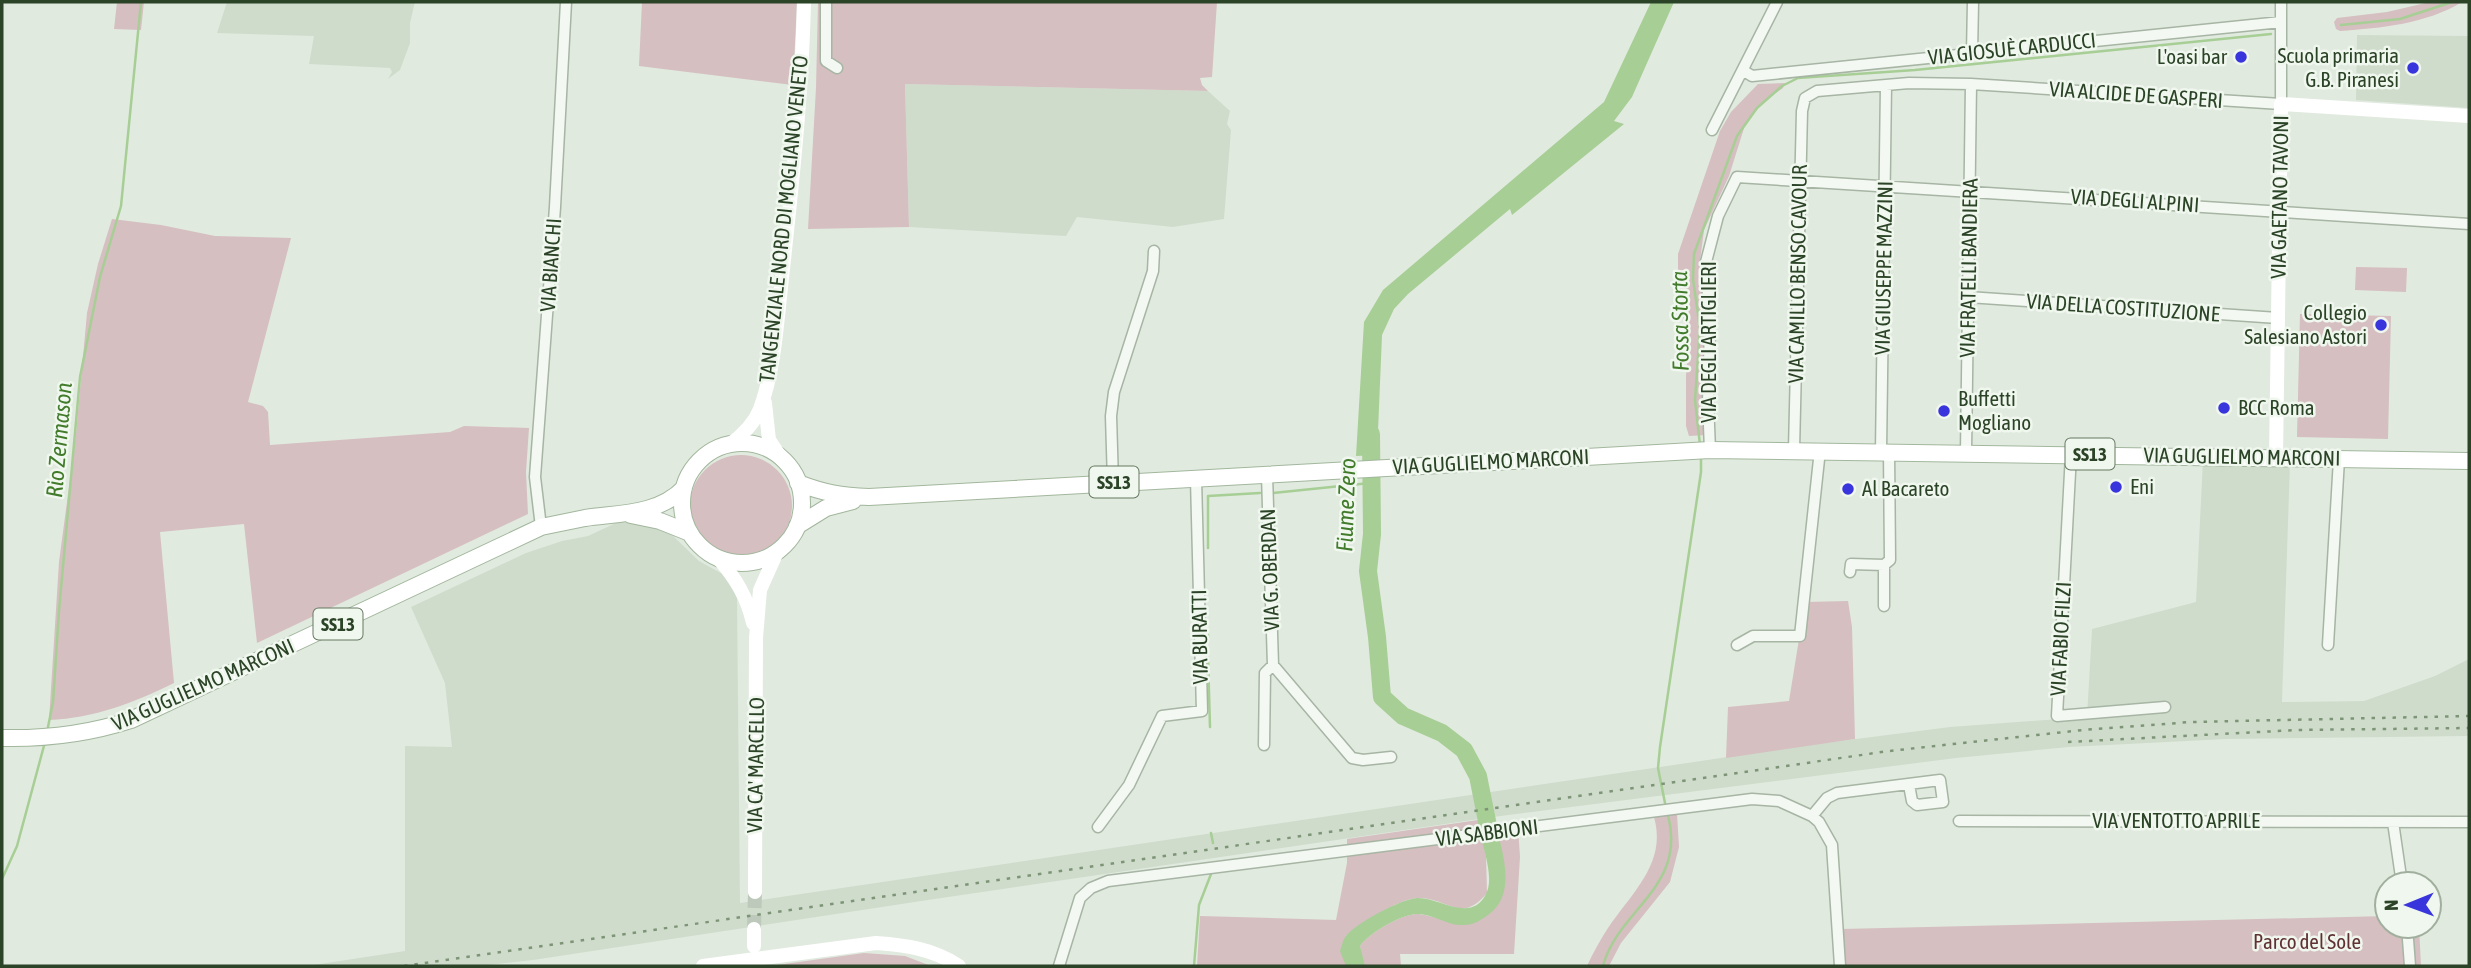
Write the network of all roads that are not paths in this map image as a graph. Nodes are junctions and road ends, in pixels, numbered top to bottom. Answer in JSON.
{"nodes":[{"id":1,"x":566,"y":2,"type":"edge"},
{"id":2,"x":804,"y":2,"type":"edge"},
{"id":3,"x":826,"y":2,"type":"edge"},
{"id":4,"x":1777,"y":2,"type":"edge"},
{"id":5,"x":1973,"y":2,"type":"edge"},
{"id":6,"x":2281,"y":2,"type":"edge"},
{"id":7,"x":2281,"y":22,"type":"junction"},
{"id":8,"x":1972,"y":53,"type":"junction"},
{"id":9,"x":837,"y":68,"type":"dead end"},
{"id":10,"x":1744,"y":71,"type":"junction"},
{"id":11,"x":1971,"y":84,"type":"junction"},
{"id":12,"x":1886,"y":85,"type":"junction"},
{"id":13,"x":1805,"y":98,"type":"joint"},
{"id":14,"x":2281,"y":104,"type":"junction"},
{"id":15,"x":2469,"y":116,"type":"edge"},
{"id":16,"x":1712,"y":130,"type":"dead end"},
{"id":17,"x":1800,"y":181,"type":"junction"},
{"id":18,"x":1885,"y":185,"type":"junction"},
{"id":19,"x":1971,"y":190,"type":"junction"},
{"id":20,"x":2279,"y":210,"type":"junction"},
{"id":21,"x":2469,"y":224,"type":"edge"},
{"id":22,"x":1154,"y":251,"type":"dead end"},
{"id":23,"x":1968,"y":297,"type":"junction"},
{"id":24,"x":2278,"y":318,"type":"junction"},
{"id":25,"x":765,"y":394,"type":"junction"},
{"id":26,"x":729,"y":445,"type":"junction"},
{"id":27,"x":1702,"y":450,"type":"junction"},
{"id":28,"x":1794,"y":450,"type":"junction"},
{"id":29,"x":1820,"y":450,"type":"junction"},
{"id":30,"x":1885,"y":451,"type":"junction"},
{"id":31,"x":1966,"y":452,"type":"junction"},
{"id":32,"x":2071,"y":454,"type":"junction"},
{"id":33,"x":780,"y":458,"type":"junction"},
{"id":34,"x":2277,"y":458,"type":"junction"},
{"id":35,"x":2339,"y":459,"type":"junction"},
{"id":36,"x":2469,"y":461,"type":"edge"},
{"id":37,"x":1267,"y":475,"type":"junction"},
{"id":38,"x":1196,"y":479,"type":"junction"},
{"id":39,"x":1113,"y":482,"type":"junction"},
{"id":40,"x":798,"y":483,"type":"junction"},
{"id":41,"x":684,"y":488,"type":"junction"},
{"id":42,"x":869,"y":497,"type":"junction"},
{"id":43,"x":628,"y":514,"type":"junction"},
{"id":44,"x":797,"y":526,"type":"junction"},
{"id":45,"x":541,"y":527,"type":"junction"},
{"id":46,"x":690,"y":533,"type":"junction"},
{"id":47,"x":777,"y":552,"type":"junction"},
{"id":48,"x":719,"y":559,"type":"junction"},
{"id":49,"x":1884,"y":565,"type":"junction"},
{"id":50,"x":1850,"y":572,"type":"dead end"},
{"id":51,"x":1884,"y":606,"type":"dead end"},
{"id":52,"x":756,"y":638,"type":"junction"},
{"id":53,"x":1737,"y":645,"type":"dead end"},
{"id":54,"x":2328,"y":645,"type":"dead end"},
{"id":55,"x":1273,"y":665,"type":"junction"},
{"id":56,"x":2165,"y":707,"type":"dead end"},
{"id":57,"x":2,"y":738,"type":"edge"},
{"id":58,"x":1264,"y":745,"type":"dead end"},
{"id":59,"x":1391,"y":757,"type":"dead end"},
{"id":60,"x":1909,"y":785,"type":"dead end"},
{"id":61,"x":1812,"y":816,"type":"junction"},
{"id":62,"x":1959,"y":821,"type":"dead end"},
{"id":63,"x":2393,"y":822,"type":"junction"},
{"id":64,"x":2469,"y":822,"type":"edge"},
{"id":65,"x":1098,"y":827,"type":"dead end"},
{"id":66,"x":2400,"y":870,"type":"edge"},
{"id":67,"x":755,"y":892,"type":"tunnel mouth"},
{"id":68,"x":754,"y":929,"type":"tunnel mouth"},
{"id":69,"x":2408,"y":940,"type":"edge"},
{"id":70,"x":754,"y":946,"type":"dead end"},
{"id":71,"x":703,"y":966,"type":"edge"},
{"id":72,"x":959,"y":966,"type":"edge"},
{"id":73,"x":1059,"y":966,"type":"edge"},
{"id":74,"x":1840,"y":966,"type":"edge"},
{"id":75,"x":2410,"y":966,"type":"edge"}],
"edges":[{"from":1,"to":45,"type":"street","name":"VIA BIANCHI"},
{"from":2,"to":25,"type":"main road","name":"TANGENZIALE NORD DI MOGLIANO VENETO"},
{"from":3,"to":9,"type":"street"},
{"from":4,"to":10,"type":"street"},
{"from":5,"to":8,"type":"street"},
{"from":6,"to":7,"type":"street"},
{"from":7,"to":8,"type":"street","name":"VIA GIOSUÈ CARDUCCI"},
{"from":7,"to":14,"type":"street"},
{"from":8,"to":10,"type":"street","name":"VIA GIOSUÈ CARDUCCI"},
{"from":10,"to":16,"type":"street"},
{"from":11,"to":12,"type":"street","name":"VIA ALCIDE DE GASPERI"},
{"from":11,"to":14,"type":"street","name":"VIA ALCIDE DE GASPERI"},
{"from":11,"to":19,"type":"street","name":"VIA FRATELLI BANDIERA"},
{"from":12,"to":13,"type":"street","name":"VIA ALCIDE DE GASPERI"},
{"from":12,"to":18,"type":"street","name":"VIA GIUSEPPE MAZZINI"},
{"from":13,"to":17,"type":"street","name":"VIA CAMILLO BENSO CAVOUR"},
{"from":14,"to":15,"type":"main road","name":"VIA ALCIDE DE GASPERI"},
{"from":14,"to":20,"type":"main road","name":"VIA GAETANO TAVONI"},
{"from":17,"to":18,"type":"street","name":"VIA DEGLI ALPINI"},
{"from":17,"to":27,"type":"street","name":"VIA DEGLI ARTIGLIERI"},
{"from":17,"to":28,"type":"street","name":"VIA CAMILLO BENSO CAVOUR"},
{"from":18,"to":19,"type":"street","name":"VIA DEGLI ALPINI"},
{"from":18,"to":30,"type":"street","name":"VIA GIUSEPPE MAZZINI"},
{"from":19,"to":20,"type":"street","name":"VIA DEGLI ALPINI"},
{"from":19,"to":23,"type":"street","name":"VIA FRATELLI BANDIERA"},
{"from":20,"to":21,"type":"street","name":"VIA DEGLI ALPINI"},
{"from":20,"to":24,"type":"main road","name":"VIA GAETANO TAVONI"},
{"from":22,"to":39,"type":"street"},
{"from":23,"to":24,"type":"street","name":"VIA DELLA COSTITUZIONE"},
{"from":23,"to":31,"type":"street","name":"VIA FRATELLI BANDIERA"},
{"from":24,"to":34,"type":"main road","name":"VIA GAETANO TAVONI"},
{"from":25,"to":26,"type":"main road","name":"TANGENZIALE NORD DI MOGLIANO VENETO"},
{"from":25,"to":33,"type":"main road","name":"TANGENZIALE NORD DI MOGLIANO VENETO"},
{"from":26,"to":33,"type":"main road"},
{"from":26,"to":41,"type":"main road","name":"VIA GUGLIELMO MARCONI","number":"SS13"},
{"from":27,"to":28,"type":"main road","name":"VIA GUGLIELMO MARCONI","number":"SS13"},
{"from":27,"to":37,"type":"main road","name":"VIA GUGLIELMO MARCONI","number":"SS13"},
{"from":28,"to":29,"type":"main road","name":"VIA GUGLIELMO MARCONI","number":"SS13"},
{"from":29,"to":30,"type":"main road","name":"VIA GUGLIELMO MARCONI","number":"SS13"},
{"from":29,"to":53,"type":"street"},
{"from":30,"to":31,"type":"main road","name":"VIA GUGLIELMO MARCONI","number":"SS13"},
{"from":30,"to":49,"type":"street"},
{"from":31,"to":32,"type":"main road","name":"VIA GUGLIELMO MARCONI","number":"SS13"},
{"from":32,"to":34,"type":"main road","name":"VIA GUGLIELMO MARCONI","number":"SS13"},
{"from":32,"to":56,"type":"street","name":"VIA FABIO FILZI"},
{"from":33,"to":40,"type":"main road"},
{"from":34,"to":35,"type":"main road","name":"VIA GUGLIELMO MARCONI","number":"SS13"},
{"from":35,"to":36,"type":"main road","name":"VIA GUGLIELMO MARCONI","number":"SS13"},
{"from":35,"to":54,"type":"street"},
{"from":37,"to":38,"type":"main road","name":"VIA GUGLIELMO MARCONI","number":"SS13"},
{"from":37,"to":55,"type":"street","name":"VIA G. OBERDAN"},
{"from":38,"to":39,"type":"main road","name":"VIA GUGLIELMO MARCONI","number":"SS13"},
{"from":38,"to":65,"type":"street","name":"VIA BURATTI"},
{"from":39,"to":42,"type":"main road","name":"VIA GUGLIELMO MARCONI","number":"SS13"},
{"from":40,"to":42,"type":"main road","name":"VIA GUGLIELMO MARCONI","number":"SS13"},
{"from":40,"to":44,"type":"main road"},
{"from":41,"to":43,"type":"main road","name":"VIA GUGLIELMO MARCONI","number":"SS13"},
{"from":41,"to":46,"type":"main road"},
{"from":42,"to":44,"type":"main road","name":"VIA GUGLIELMO MARCONI","number":"SS13"},
{"from":43,"to":45,"type":"main road","name":"VIA GUGLIELMO MARCONI","number":"SS13"},
{"from":43,"to":46,"type":"main road","name":"VIA GUGLIELMO MARCONI","number":"SS13"},
{"from":44,"to":47,"type":"main road","name":"VIA GUGLIELMO MARCONI","number":"SS13"},
{"from":45,"to":57,"type":"main road","name":"VIA GUGLIELMO MARCONI","number":"SS13"},
{"from":46,"to":48,"type":"main road","name":"VIA GUGLIELMO MARCONI","number":"SS13"},
{"from":47,"to":48,"type":"main road"},
{"from":47,"to":52,"type":"main road"},
{"from":48,"to":52,"type":"main road"},
{"from":49,"to":50,"type":"street"},
{"from":49,"to":51,"type":"street"},
{"from":52,"to":67,"type":"main road","name":"VIA CA' MARCELLO"},
{"from":55,"to":58,"type":"street","name":"VIA G. OBERDAN"},
{"from":55,"to":59,"type":"street"},
{"from":60,"to":61,"type":"street"},
{"from":61,"to":73,"type":"street","name":"VIA SABBIONI"},
{"from":61,"to":74,"type":"street"},
{"from":62,"to":63,"type":"street","name":"VIA VENTOTTO APRILE"},
{"from":63,"to":64,"type":"street","name":"VIA VENTOTTO APRILE"},
{"from":63,"to":66,"type":"street"},
{"from":68,"to":70,"type":"main road"},
{"from":69,"to":75,"type":"street"},
{"from":71,"to":72,"type":"main road"}]}
